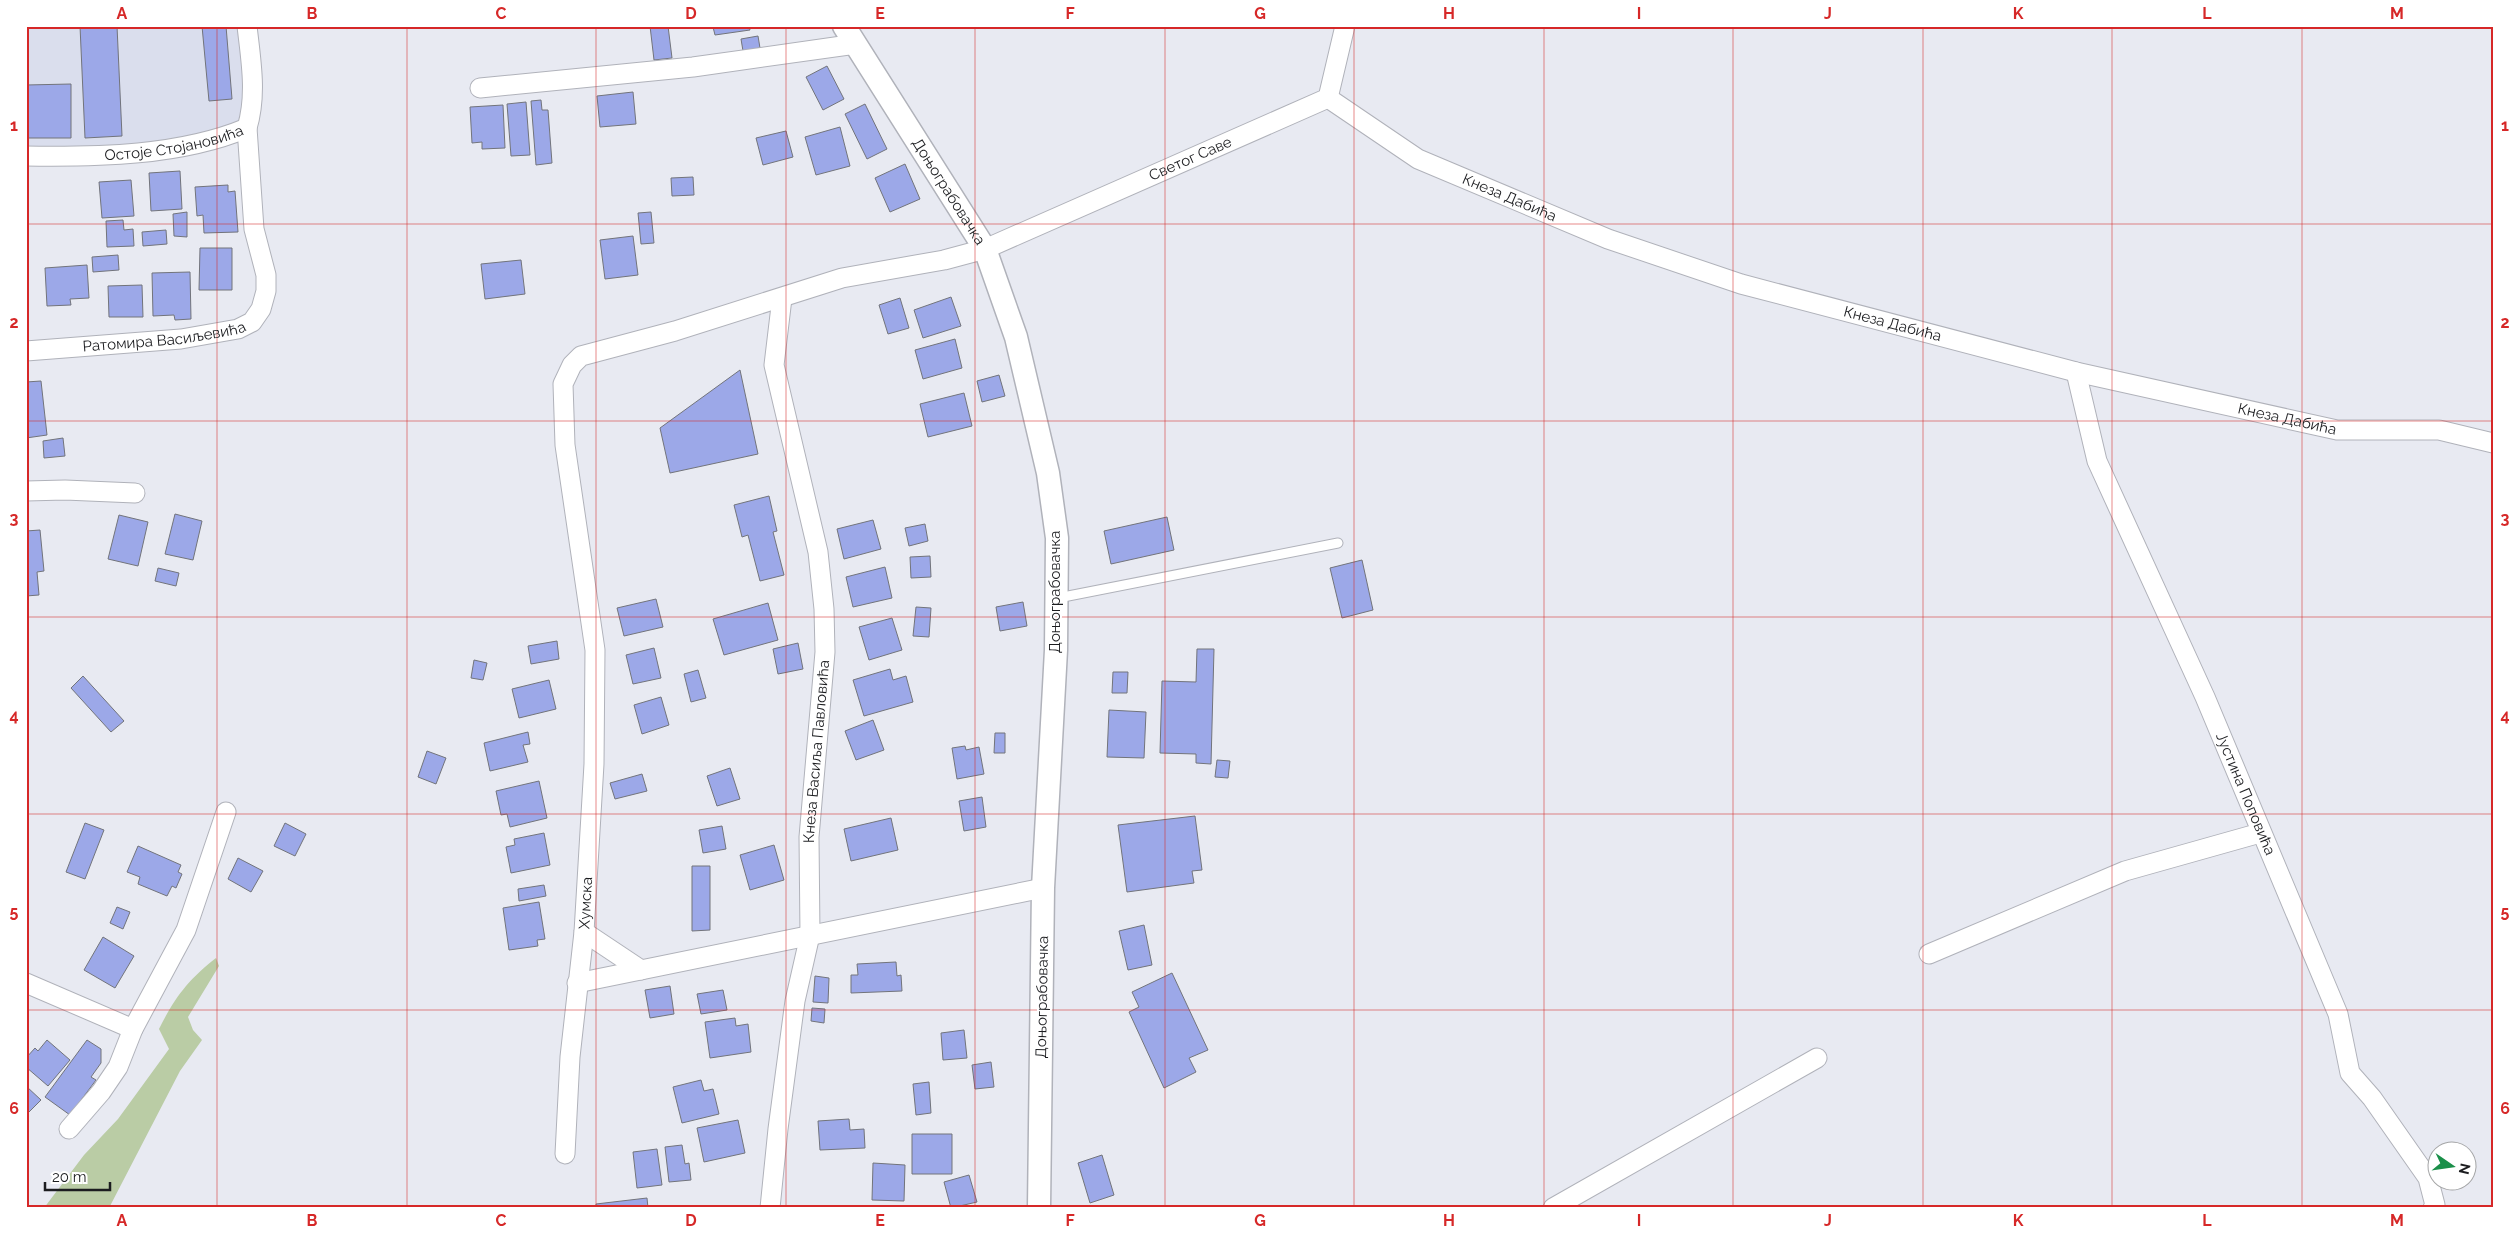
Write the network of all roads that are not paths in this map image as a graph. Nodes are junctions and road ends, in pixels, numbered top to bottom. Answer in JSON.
{"nodes":[{"id":1,"x":247,"y":26,"type":"edge"},
{"id":2,"x":1345,"y":26,"type":"edge"},
{"id":3,"x":850,"y":35,"type":"edge"},
{"id":4,"x":480,"y":88,"type":"dead end"},
{"id":5,"x":1328,"y":98,"type":"junction"},
{"id":6,"x":247,"y":128,"type":"junction"},
{"id":7,"x":26,"y":156,"type":"edge"},
{"id":8,"x":984,"y":249,"type":"junction"},
{"id":9,"x":782,"y":298,"type":"junction"},
{"id":10,"x":26,"y":351,"type":"edge"},
{"id":11,"x":2076,"y":372,"type":"junction"},
{"id":12,"x":2493,"y":443,"type":"edge"},
{"id":13,"x":26,"y":491,"type":"edge"},
{"id":14,"x":135,"y":493,"type":"dead end"},
{"id":15,"x":1338,"y":543,"type":"dead end"},
{"id":16,"x":1056,"y":598,"type":"junction"},
{"id":17,"x":226,"y":812,"type":"dead end"},
{"id":18,"x":2260,"y":833,"type":"junction"},
{"id":19,"x":1043,"y":888,"type":"junction"},
{"id":20,"x":584,"y":932,"type":"junction"},
{"id":21,"x":810,"y":935,"type":"junction"},
{"id":22,"x":1929,"y":954,"type":"dead end"},
{"id":23,"x":641,"y":970,"type":"junction"},
{"id":24,"x":26,"y":983,"type":"edge"},
{"id":25,"x":577,"y":983,"type":"junction"},
{"id":26,"x":133,"y":1029,"type":"junction"},
{"id":27,"x":1817,"y":1058,"type":"dead end"},
{"id":28,"x":69,"y":1129,"type":"dead end"},
{"id":29,"x":565,"y":1154,"type":"dead end"},
{"id":30,"x":2435,"y":1207,"type":"edge"},
{"id":31,"x":770,"y":1208,"type":"edge"},
{"id":32,"x":1039,"y":1208,"type":"edge"},
{"id":33,"x":1553,"y":1208,"type":"edge"}],
"edges":[{"from":1,"to":6,"type":"street","name":"Остоје Стојановића"},
{"from":2,"to":5,"type":"street"},
{"from":3,"to":4,"type":"street"},
{"from":3,"to":8,"type":"street","name":"Доњограбовачка"},
{"from":5,"to":8,"type":"street","name":"Светог Саве"},
{"from":5,"to":11,"type":"street","name":"Кнеза Дабића"},
{"from":6,"to":7,"type":"street","name":"Остоје Стојановића"},
{"from":6,"to":10,"type":"street","name":"Ратомира Васиљевића"},
{"from":8,"to":9,"type":"street","name":"Светог Саве"},
{"from":8,"to":16,"type":"street","name":"Доњограбовачка"},
{"from":9,"to":20,"type":"street","name":"Хумска"},
{"from":9,"to":21,"type":"street","name":"Кнеза Васиља Павловића"},
{"from":11,"to":12,"type":"street","name":"Кнеза Дабића"},
{"from":11,"to":18,"type":"street","name":"Јустина Поповића"},
{"from":13,"to":14,"type":"street"},
{"from":15,"to":16,"type":"lane"},
{"from":16,"to":19,"type":"street","name":"Доњограбовачка"},
{"from":17,"to":26,"type":"street"},
{"from":18,"to":22,"type":"street"},
{"from":18,"to":30,"type":"street","name":"Јустина Поповића"},
{"from":19,"to":21,"type":"street"},
{"from":19,"to":32,"type":"street","name":"Доњограбовачка"},
{"from":20,"to":23,"type":"street"},
{"from":20,"to":25,"type":"street","name":"Хумска"},
{"from":21,"to":23,"type":"street"},
{"from":21,"to":31,"type":"street","name":"Кнеза Васиља Павловића"},
{"from":23,"to":25,"type":"street"},
{"from":24,"to":26,"type":"street"},
{"from":25,"to":29,"type":"street","name":"Хумска"},
{"from":26,"to":28,"type":"street"},
{"from":27,"to":33,"type":"street"}]}
